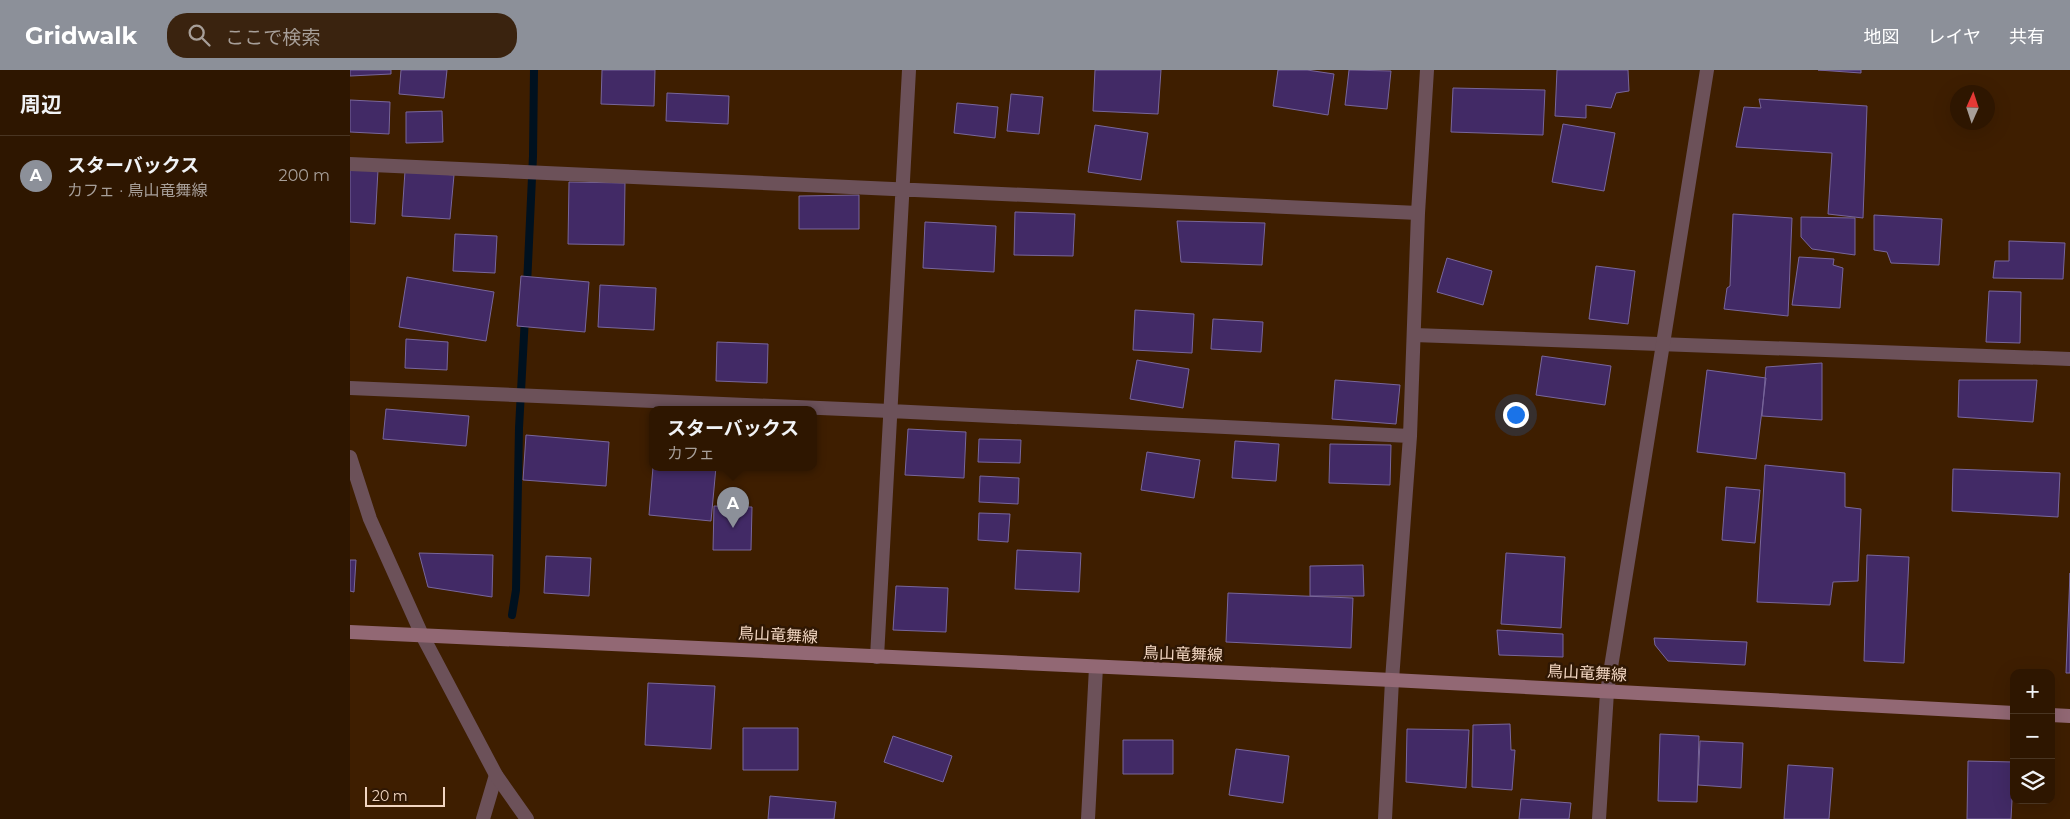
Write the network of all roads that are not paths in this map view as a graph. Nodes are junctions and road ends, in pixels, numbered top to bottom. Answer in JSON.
{"nodes":[{"id":1,"x":909,"y":70,"type":"edge"},
{"id":2,"x":1427,"y":70,"type":"edge"},
{"id":3,"x":1707,"y":70,"type":"edge"},
{"id":4,"x":350,"y":164,"type":"edge"},
{"id":5,"x":902,"y":188,"type":"junction"},
{"id":6,"x":1418,"y":213,"type":"junction"},
{"id":7,"x":1414,"y":335,"type":"junction"},
{"id":8,"x":1663,"y":342,"type":"junction"},
{"id":9,"x":2070,"y":359,"type":"edge"},
{"id":10,"x":350,"y":388,"type":"edge"},
{"id":11,"x":773,"y":406,"type":"edge"},
{"id":12,"x":817,"y":408,"type":"edge"},
{"id":13,"x":890,"y":411,"type":"junction"},
{"id":14,"x":1410,"y":436,"type":"junction"},
{"id":15,"x":350,"y":457,"type":"edge"},
{"id":16,"x":350,"y":632,"type":"edge"},
{"id":17,"x":422,"y":635,"type":"junction"},
{"id":18,"x":876,"y":657,"type":"junction"},
{"id":19,"x":1096,"y":667,"type":"junction"},
{"id":20,"x":1392,"y":680,"type":"junction"},
{"id":21,"x":1607,"y":692,"type":"junction"},
{"id":22,"x":2010,"y":714,"type":"edge"},
{"id":23,"x":2055,"y":716,"type":"edge"},
{"id":24,"x":2070,"y":716,"type":"edge"},
{"id":25,"x":496,"y":775,"type":"junction"},
{"id":26,"x":483,"y":819,"type":"edge"},
{"id":27,"x":527,"y":819,"type":"edge"},
{"id":28,"x":1088,"y":819,"type":"edge"},
{"id":29,"x":1385,"y":819,"type":"edge"},
{"id":30,"x":1599,"y":819,"type":"edge"}],
"edges":[{"from":1,"to":5,"type":"street"},
{"from":2,"to":6,"type":"street"},
{"from":3,"to":8,"type":"street"},
{"from":4,"to":5,"type":"street"},
{"from":5,"to":6,"type":"street"},
{"from":5,"to":13,"type":"street"},
{"from":6,"to":7,"type":"street"},
{"from":7,"to":8,"type":"street"},
{"from":7,"to":14,"type":"street"},
{"from":8,"to":9,"type":"street"},
{"from":8,"to":21,"type":"street"},
{"from":10,"to":11,"type":"street"},
{"from":12,"to":13,"type":"street"},
{"from":13,"to":14,"type":"street"},
{"from":13,"to":18,"type":"street"},
{"from":14,"to":20,"type":"street"},
{"from":15,"to":17,"type":"street"},
{"from":16,"to":17,"type":"main road","name":"鳥山竜舞線"},
{"from":17,"to":18,"type":"main road","name":"鳥山竜舞線"},
{"from":17,"to":25,"type":"street"},
{"from":18,"to":19,"type":"main road","name":"鳥山竜舞線"},
{"from":19,"to":20,"type":"main road","name":"鳥山竜舞線"},
{"from":19,"to":28,"type":"street"},
{"from":20,"to":21,"type":"main road","name":"鳥山竜舞線"},
{"from":20,"to":29,"type":"street"},
{"from":21,"to":22,"type":"main road","name":"鳥山竜舞線"},
{"from":21,"to":30,"type":"street"},
{"from":23,"to":24,"type":"main road"},
{"from":25,"to":26,"type":"street"},
{"from":25,"to":27,"type":"street"}]}
